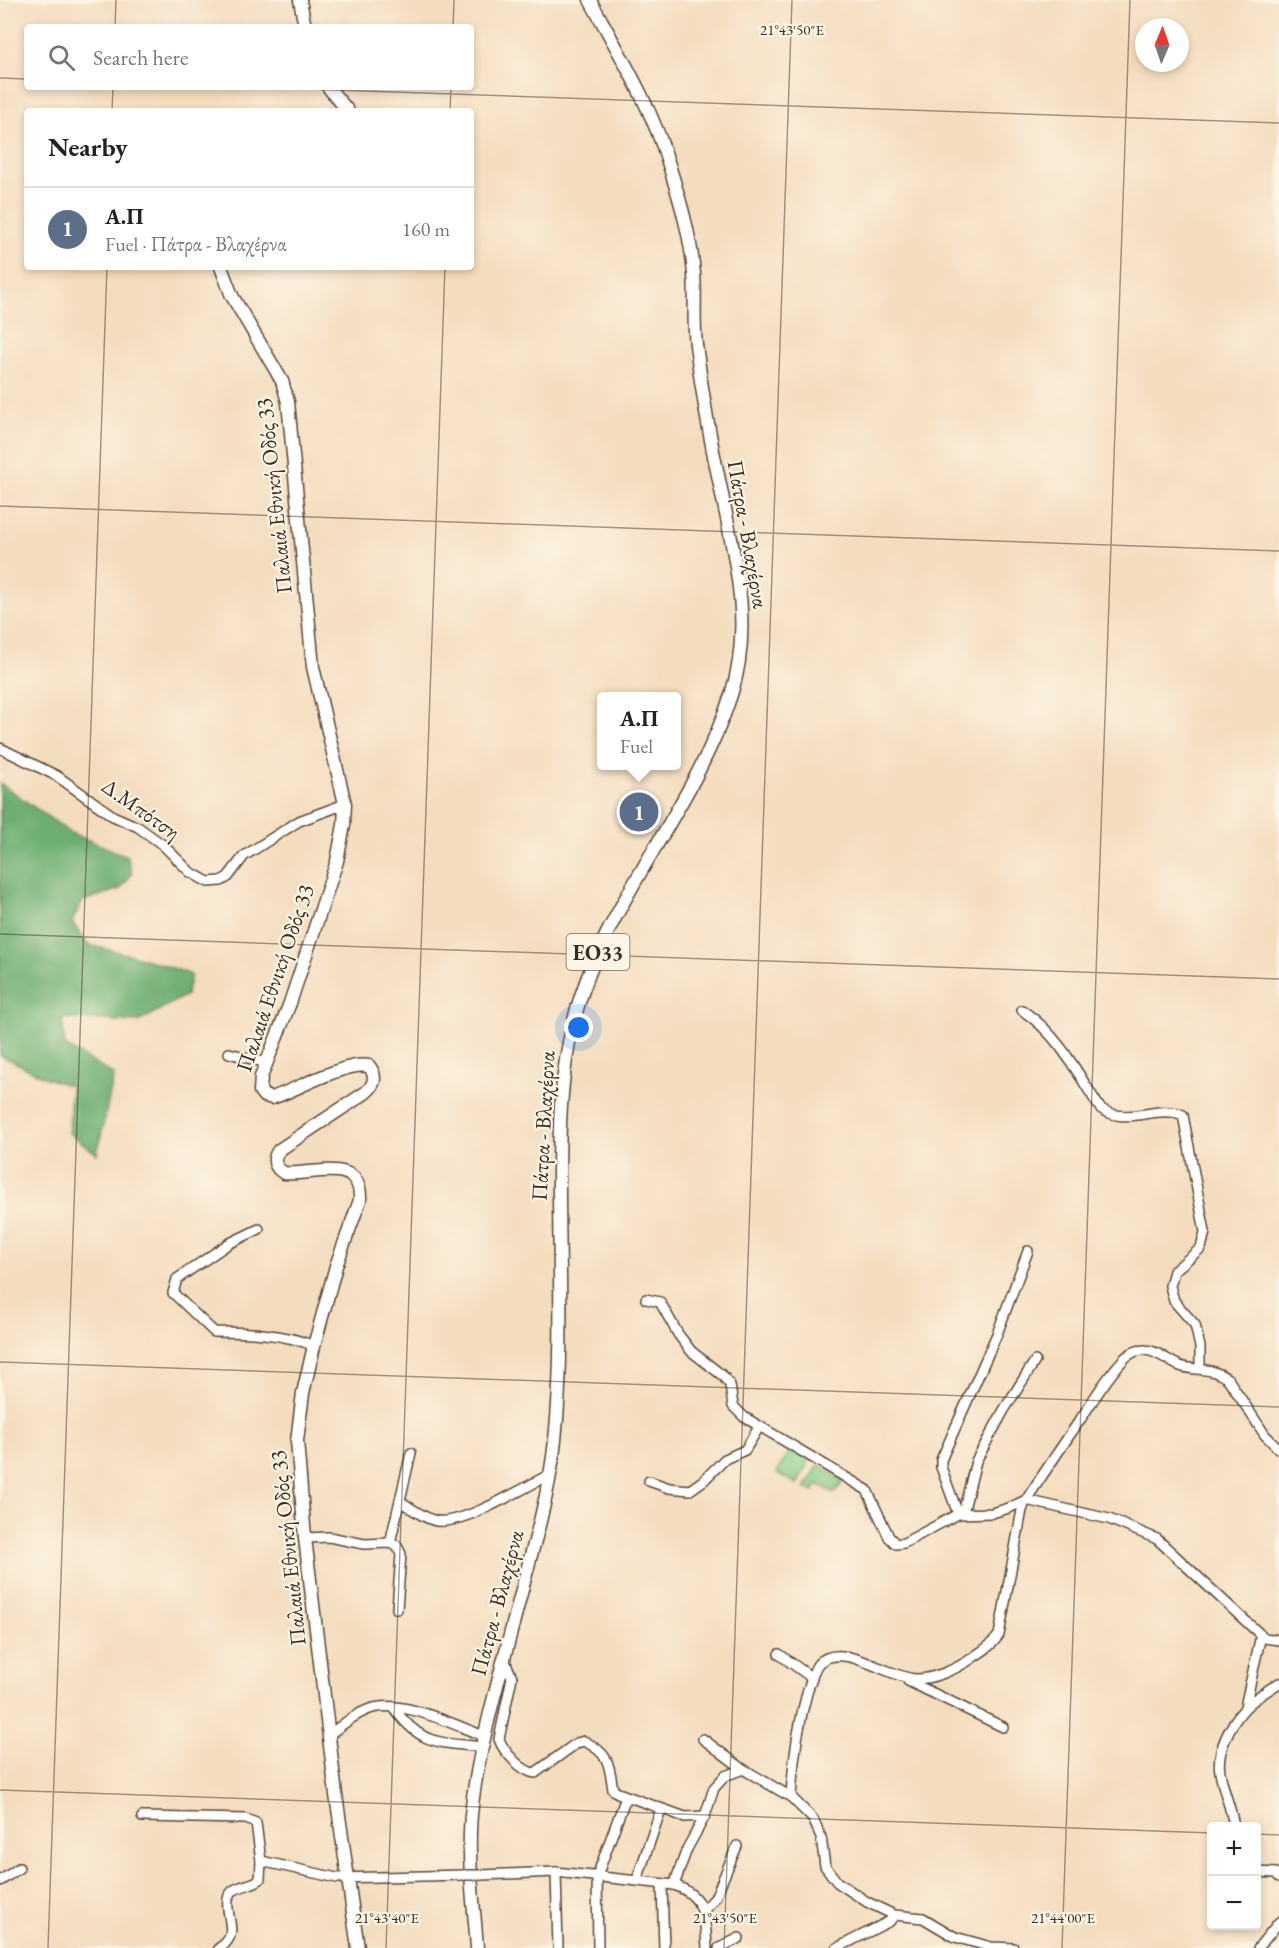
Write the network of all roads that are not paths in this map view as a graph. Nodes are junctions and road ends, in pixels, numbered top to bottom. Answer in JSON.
{"nodes":[{"id":1,"x":300,"y":0,"type":"edge"},
{"id":2,"x":590,"y":0,"type":"edge"},
{"id":3,"x":304,"y":24,"type":"edge"},
{"id":4,"x":330,"y":90,"type":"edge"},
{"id":5,"x":346,"y":108,"type":"edge"},
{"id":6,"x":222,"y":270,"type":"edge"},
{"id":7,"x":0,"y":748,"type":"edge"},
{"id":8,"x":345,"y":804,"type":"junction"},
{"id":9,"x":1022,"y":1010,"type":"dead end"},
{"id":10,"x":229,"y":1053,"type":"dead end"},
{"id":11,"x":267,"y":1063,"type":"junction"},
{"id":12,"x":259,"y":1230,"type":"dead end"},
{"id":13,"x":1028,"y":1251,"type":"dead end"},
{"id":14,"x":645,"y":1299,"type":"dead end"},
{"id":15,"x":314,"y":1346,"type":"junction"},
{"id":16,"x":1035,"y":1361,"type":"dead end"},
{"id":17,"x":1200,"y":1368,"type":"junction"},
{"id":18,"x":759,"y":1427,"type":"junction"},
{"id":19,"x":1279,"y":1449,"type":"edge"},
{"id":20,"x":411,"y":1453,"type":"dead end"},
{"id":21,"x":550,"y":1474,"type":"junction"},
{"id":22,"x":649,"y":1481,"type":"dead end"},
{"id":23,"x":1026,"y":1500,"type":"junction"},
{"id":24,"x":400,"y":1501,"type":"junction"},
{"id":25,"x":960,"y":1514,"type":"junction"},
{"id":26,"x":305,"y":1538,"type":"junction"},
{"id":27,"x":390,"y":1544,"type":"junction"},
{"id":28,"x":397,"y":1609,"type":"dead end"},
{"id":29,"x":1261,"y":1635,"type":"junction"},
{"id":30,"x":1279,"y":1640,"type":"edge"},
{"id":31,"x":779,"y":1654,"type":"dead end"},
{"id":32,"x":504,"y":1659,"type":"junction"},
{"id":33,"x":900,"y":1677,"type":"junction"},
{"id":34,"x":812,"y":1678,"type":"junction"},
{"id":35,"x":1279,"y":1683,"type":"edge"},
{"id":36,"x":1245,"y":1707,"type":"junction"},
{"id":37,"x":394,"y":1708,"type":"junction"},
{"id":38,"x":1002,"y":1727,"type":"dead end"},
{"id":39,"x":329,"y":1735,"type":"junction"},
{"id":40,"x":703,"y":1739,"type":"dead end"},
{"id":41,"x":483,"y":1742,"type":"junction"},
{"id":42,"x":743,"y":1769,"type":"junction"},
{"id":43,"x":626,"y":1797,"type":"junction"},
{"id":44,"x":790,"y":1797,"type":"junction"},
{"id":45,"x":661,"y":1809,"type":"junction"},
{"id":46,"x":705,"y":1816,"type":"junction"},
{"id":47,"x":142,"y":1817,"type":"dead end"},
{"id":48,"x":1233,"y":1822,"type":"edge"},
{"id":49,"x":737,"y":1846,"type":"dead end"},
{"id":50,"x":261,"y":1861,"type":"junction"},
{"id":51,"x":19,"y":1868,"type":"dead end"},
{"id":52,"x":556,"y":1872,"type":"junction"},
{"id":53,"x":1261,"y":1872,"type":"edge"},
{"id":54,"x":1278,"y":1874,"type":"edge"},
{"id":55,"x":597,"y":1876,"type":"junction"},
{"id":56,"x":348,"y":1878,"type":"junction"},
{"id":57,"x":636,"y":1880,"type":"junction"},
{"id":58,"x":0,"y":1881,"type":"edge"},
{"id":59,"x":662,"y":1884,"type":"junction"},
{"id":60,"x":674,"y":1885,"type":"junction"},
{"id":61,"x":703,"y":1911,"type":"junction"},
{"id":62,"x":894,"y":1915,"type":"junction"},
{"id":63,"x":1279,"y":1922,"type":"edge"},
{"id":64,"x":739,"y":1938,"type":"dead end"},
{"id":65,"x":219,"y":1948,"type":"edge"},
{"id":66,"x":358,"y":1948,"type":"edge"},
{"id":67,"x":477,"y":1948,"type":"edge"},
{"id":68,"x":558,"y":1948,"type":"edge"},
{"id":69,"x":598,"y":1948,"type":"edge"},
{"id":70,"x":664,"y":1948,"type":"edge"},
{"id":71,"x":707,"y":1948,"type":"edge"},
{"id":72,"x":719,"y":1948,"type":"edge"},
{"id":73,"x":837,"y":1948,"type":"edge"},
{"id":74,"x":1014,"y":1948,"type":"edge"},
{"id":75,"x":1258,"y":1948,"type":"edge"}],
"edges":[{"from":1,"to":3,"type":"main road"},
{"from":2,"to":21,"type":"main road","name":"Πάτρα - Βλαχέρνα","number":"ΕΟ33"},
{"from":4,"to":5,"type":"main road"},
{"from":6,"to":8,"type":"main road","name":"Παλαιά Εθνική Οδός 33"},
{"from":7,"to":8,"type":"street","name":"Δ.Μπότση"},
{"from":8,"to":11,"type":"main road","name":"Παλαιά Εθνική Οδός 33"},
{"from":9,"to":17,"type":"street"},
{"from":10,"to":11,"type":"street"},
{"from":11,"to":15,"type":"main road","name":"Παλαιά Εθνική Οδός 33"},
{"from":12,"to":15,"type":"street"},
{"from":13,"to":25,"type":"street"},
{"from":14,"to":18,"type":"street"},
{"from":15,"to":26,"type":"main road","name":"Παλαιά Εθνική Οδός 33"},
{"from":16,"to":25,"type":"street"},
{"from":17,"to":19,"type":"street"},
{"from":17,"to":23,"type":"street"},
{"from":18,"to":22,"type":"street"},
{"from":18,"to":25,"type":"street"},
{"from":20,"to":24,"type":"street"},
{"from":21,"to":24,"type":"street"},
{"from":21,"to":32,"type":"main road","name":"Πάτρα - Βλαχέρνα","number":"ΕΟ33"},
{"from":23,"to":25,"type":"street"},
{"from":23,"to":29,"type":"street"},
{"from":23,"to":33,"type":"street"},
{"from":24,"to":27,"type":"street"},
{"from":26,"to":27,"type":"street"},
{"from":26,"to":39,"type":"main road","name":"Παλαιά Εθνική Οδός 33"},
{"from":27,"to":28,"type":"street"},
{"from":29,"to":30,"type":"street"},
{"from":29,"to":36,"type":"street"},
{"from":31,"to":34,"type":"street"},
{"from":32,"to":41,"type":"main road","name":"Πάτρα - Βλαχέρνα","number":"ΕΟ33"},
{"from":32,"to":43,"type":"street"},
{"from":33,"to":34,"type":"street"},
{"from":33,"to":38,"type":"street"},
{"from":34,"to":44,"type":"street"},
{"from":35,"to":36,"type":"street"},
{"from":36,"to":48,"type":"street"},
{"from":37,"to":39,"type":"street"},
{"from":37,"to":41,"type":"street"},
{"from":37,"to":41,"type":"street"},
{"from":39,"to":56,"type":"main road","name":"Παλαιά Εθνική Οδός 33"},
{"from":40,"to":42,"type":"street"},
{"from":41,"to":67,"type":"main road","name":"Πάτρα - Βλαχέρνα","number":"ΕΟ33"},
{"from":42,"to":44,"type":"street"},
{"from":42,"to":46,"type":"street"},
{"from":43,"to":45,"type":"street"},
{"from":43,"to":55,"type":"street"},
{"from":44,"to":62,"type":"street"},
{"from":45,"to":46,"type":"street"},
{"from":45,"to":57,"type":"street"},
{"from":46,"to":60,"type":"street"},
{"from":47,"to":50,"type":"street"},
{"from":49,"to":61,"type":"street"},
{"from":50,"to":56,"type":"street"},
{"from":50,"to":65,"type":"street"},
{"from":51,"to":58,"type":"street"},
{"from":52,"to":55,"type":"street"},
{"from":52,"to":56,"type":"street","bridge":true},
{"from":52,"to":68,"type":"street"},
{"from":53,"to":54,"type":"street"},
{"from":55,"to":57,"type":"street"},
{"from":55,"to":69,"type":"street"},
{"from":56,"to":66,"type":"main road","name":"Παλαιά Εθνική Οδός 33"},
{"from":57,"to":59,"type":"street"},
{"from":59,"to":60,"type":"street"},
{"from":59,"to":70,"type":"street"},
{"from":60,"to":61,"type":"street"},
{"from":61,"to":71,"type":"street"},
{"from":62,"to":73,"type":"street"},
{"from":62,"to":74,"type":"street"},
{"from":63,"to":75,"type":"street"},
{"from":64,"to":72,"type":"street"}]}
